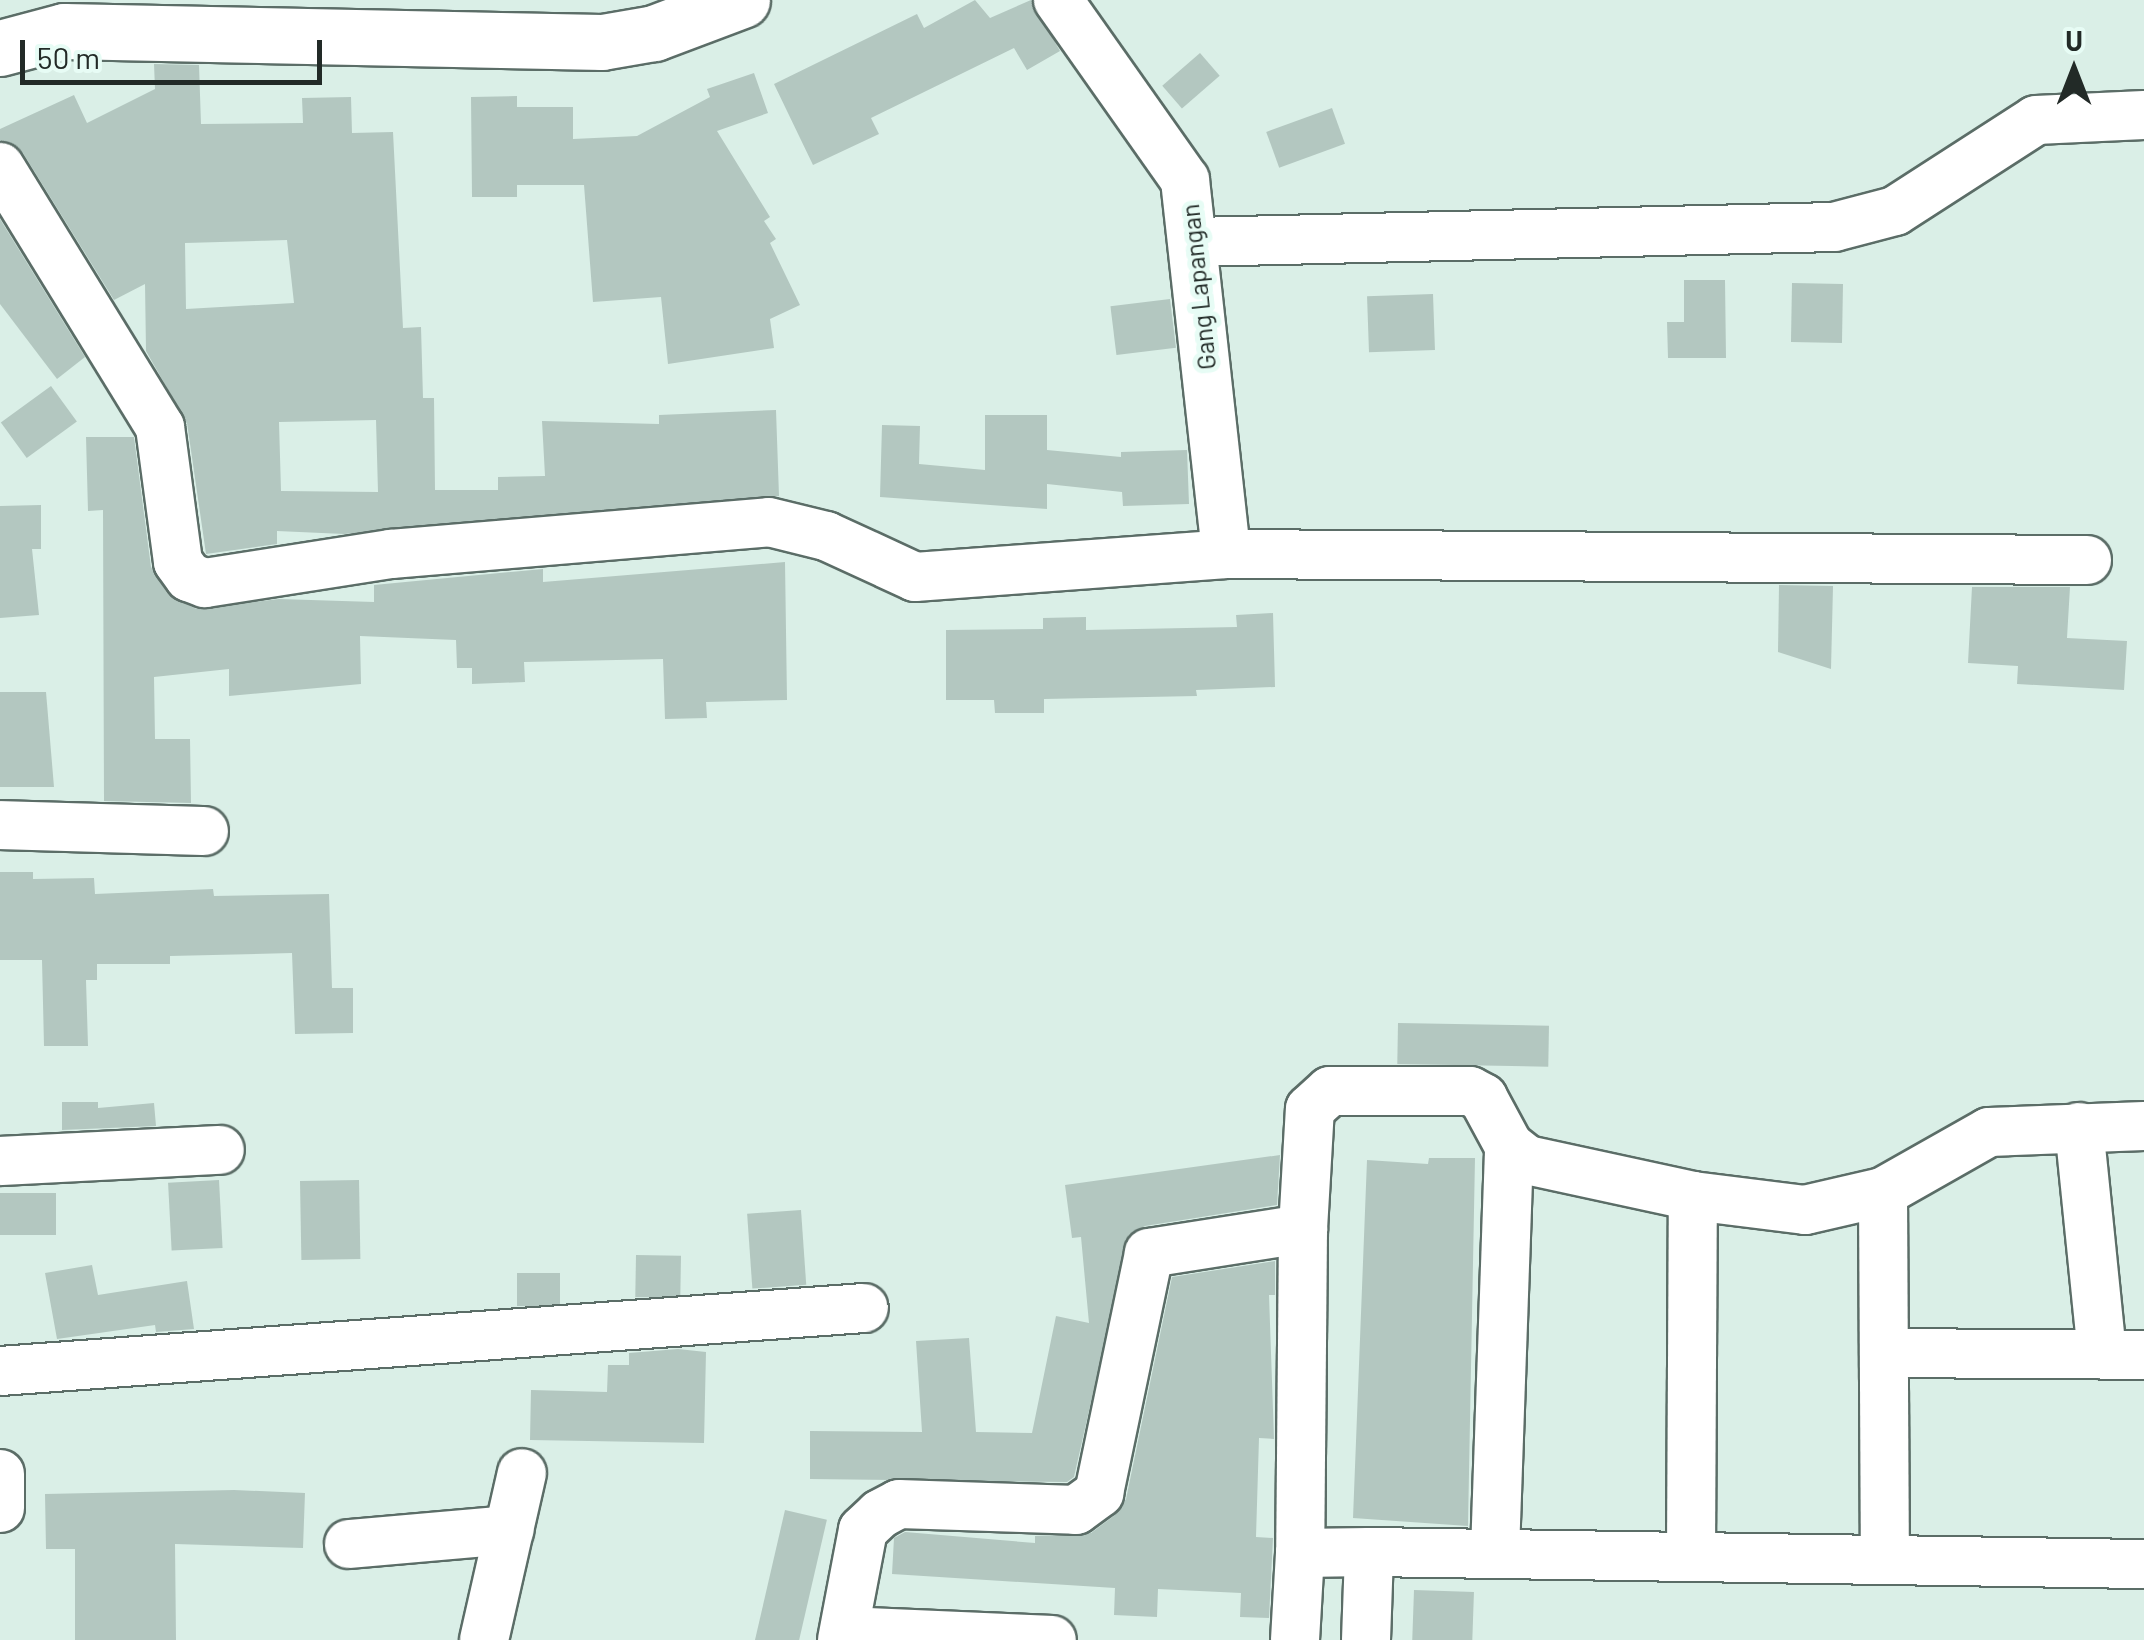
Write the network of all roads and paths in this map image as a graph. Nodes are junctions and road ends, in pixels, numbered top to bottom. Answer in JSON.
{"nodes":[{"id":1,"x":742,"y":0,"type":"edge"},
{"id":2,"x":1058,"y":0,"type":"edge"},
{"id":3,"x":0,"y":48,"type":"edge"},
{"id":4,"x":2144,"y":116,"type":"edge"},
{"id":5,"x":0,"y":167,"type":"edge"},
{"id":6,"x":1194,"y":242,"type":"junction"},
{"id":7,"x":1226,"y":554,"type":"junction"},
{"id":8,"x":2087,"y":560,"type":"dead end"},
{"id":9,"x":0,"y":825,"type":"edge"},
{"id":10,"x":204,"y":831,"type":"dead end"},
{"id":11,"x":2144,"y":1126,"type":"edge"},
{"id":12,"x":2079,"y":1128,"type":"junction"},
{"id":13,"x":1509,"y":1146,"type":"junction"},
{"id":14,"x":220,"y":1150,"type":"dead end"},
{"id":15,"x":0,"y":1161,"type":"edge"},
{"id":16,"x":1883,"y":1192,"type":"junction"},
{"id":17,"x":1693,"y":1196,"type":"junction"},
{"id":18,"x":1303,"y":1229,"type":"junction"},
{"id":19,"x":864,"y":1308,"type":"dead end"},
{"id":20,"x":1884,"y":1353,"type":"junction"},
{"id":21,"x":2123,"y":1354,"type":"edge"},
{"id":22,"x":0,"y":1371,"type":"edge"},
{"id":23,"x":0,"y":1474,"type":"edge"},
{"id":24,"x":522,"y":1474,"type":"dead end"},
{"id":25,"x":0,"y":1508,"type":"edge"},
{"id":26,"x":509,"y":1530,"type":"junction"},
{"id":27,"x":348,"y":1544,"type":"dead end"},
{"id":28,"x":1369,"y":1552,"type":"junction"},
{"id":29,"x":1494,"y":1552,"type":"junction"},
{"id":30,"x":1300,"y":1553,"type":"junction"},
{"id":31,"x":1691,"y":1554,"type":"junction"},
{"id":32,"x":1884,"y":1558,"type":"junction"},
{"id":33,"x":2144,"y":1564,"type":"edge"},
{"id":34,"x":844,"y":1635,"type":"edge"},
{"id":35,"x":484,"y":1640,"type":"edge"},
{"id":36,"x":1052,"y":1640,"type":"edge"},
{"id":37,"x":1295,"y":1640,"type":"edge"},
{"id":38,"x":1366,"y":1640,"type":"edge"}],
"edges":[{"from":1,"to":3,"type":"main road"},
{"from":2,"to":6,"type":"street","name":"Gang Lapangan"},
{"from":4,"to":6,"type":"street"},
{"from":5,"to":7,"type":"street"},
{"from":6,"to":7,"type":"street","name":"Gang Lapangan"},
{"from":7,"to":8,"type":"street"},
{"from":9,"to":10,"type":"street"},
{"from":11,"to":12,"type":"street"},
{"from":12,"to":16,"type":"street"},
{"from":12,"to":21,"type":"street"},
{"from":13,"to":17,"type":"street"},
{"from":13,"to":18,"type":"street"},
{"from":13,"to":29,"type":"street"},
{"from":14,"to":15,"type":"street"},
{"from":16,"to":17,"type":"street"},
{"from":16,"to":20,"type":"street"},
{"from":17,"to":31,"type":"street"},
{"from":18,"to":30,"type":"street"},
{"from":18,"to":34,"type":"street"},
{"from":19,"to":22,"type":"street"},
{"from":20,"to":21,"type":"street"},
{"from":20,"to":32,"type":"street"},
{"from":23,"to":25,"type":"street"},
{"from":24,"to":26,"type":"street"},
{"from":26,"to":27,"type":"street"},
{"from":26,"to":35,"type":"street"},
{"from":28,"to":29,"type":"street"},
{"from":28,"to":30,"type":"street"},
{"from":28,"to":38,"type":"street"},
{"from":29,"to":31,"type":"street"},
{"from":30,"to":37,"type":"street"},
{"from":31,"to":32,"type":"street"},
{"from":32,"to":33,"type":"street"},
{"from":34,"to":36,"type":"street"}]}
